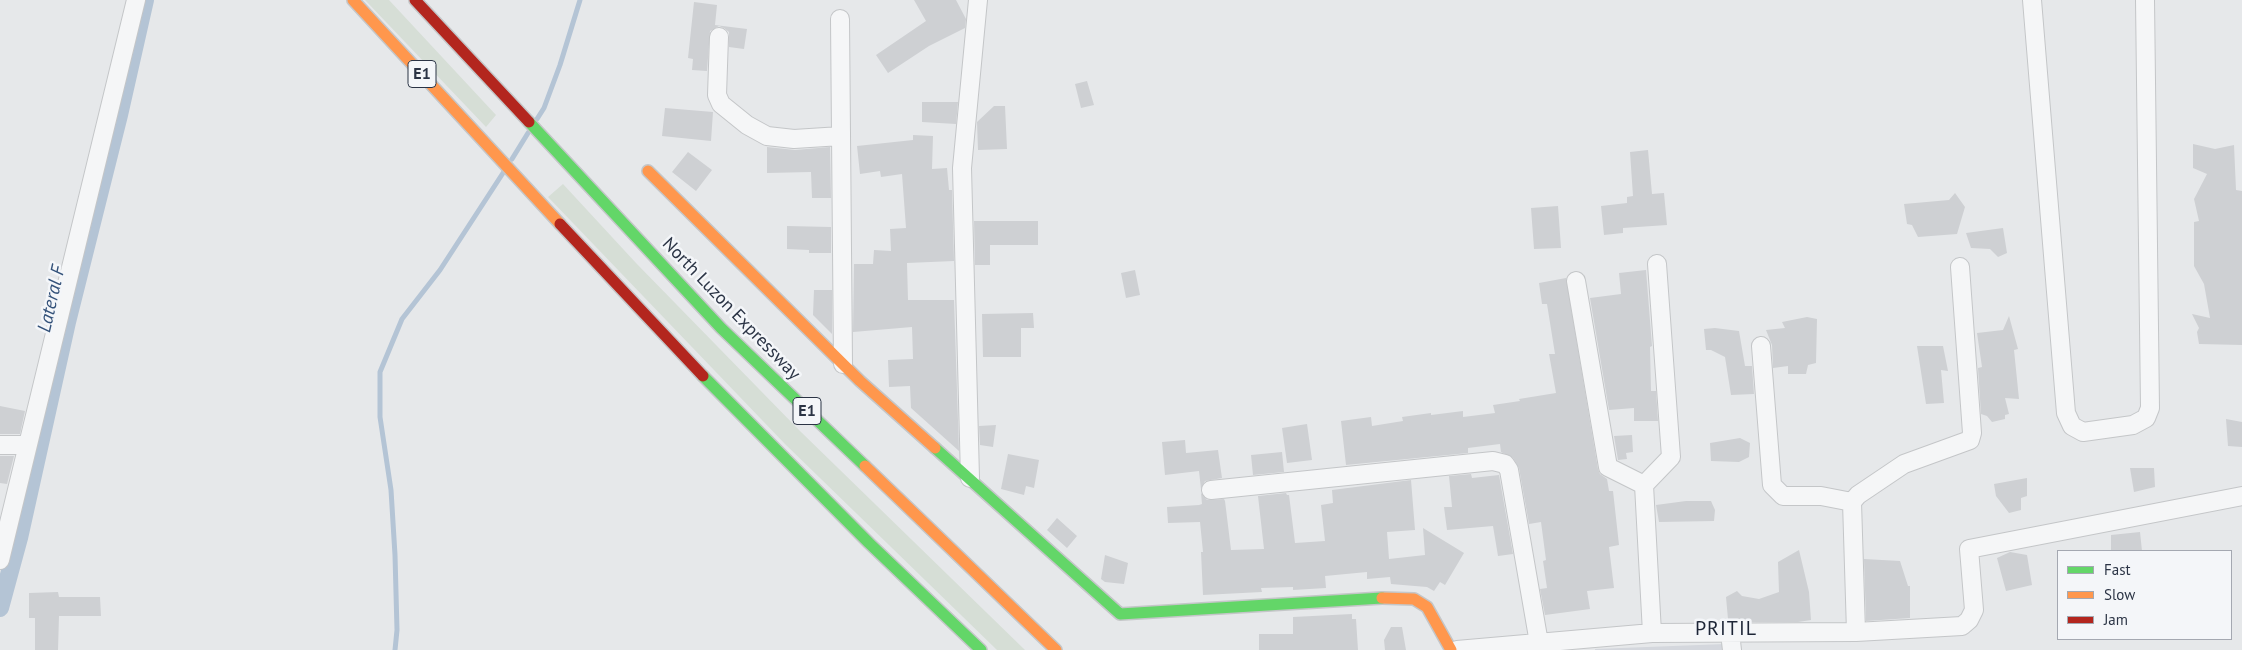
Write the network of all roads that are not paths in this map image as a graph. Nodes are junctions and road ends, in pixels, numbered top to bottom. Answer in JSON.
{"nodes":[{"id":1,"x":136,"y":0,"type":"edge"},
{"id":2,"x":353,"y":0,"type":"edge"},
{"id":3,"x":416,"y":0,"type":"edge"},
{"id":4,"x":978,"y":0,"type":"edge"},
{"id":5,"x":2032,"y":0,"type":"edge"},
{"id":6,"x":2145,"y":0,"type":"edge"},
{"id":7,"x":449,"y":19,"type":"dead end"},
{"id":8,"x":840,"y":19,"type":"dead end"},
{"id":9,"x":719,"y":37,"type":"dead end"},
{"id":10,"x":504,"y":96,"type":"junction"},
{"id":11,"x":840,"y":136,"type":"junction"},
{"id":12,"x":648,"y":171,"type":"dead end"},
{"id":13,"x":1657,"y":264,"type":"dead end"},
{"id":14,"x":1960,"y":267,"type":"dead end"},
{"id":15,"x":1576,"y":281,"type":"dead end"},
{"id":16,"x":1762,"y":346,"type":"dead end"},
{"id":17,"x":843,"y":364,"type":"junction"},
{"id":18,"x":0,"y":445,"type":"edge"},
{"id":19,"x":28,"y":445,"type":"junction"},
{"id":20,"x":970,"y":478,"type":"junction"},
{"id":21,"x":1644,"y":484,"type":"junction"},
{"id":22,"x":1211,"y":490,"type":"dead end"},
{"id":23,"x":2242,"y":496,"type":"edge"},
{"id":24,"x":1852,"y":502,"type":"junction"},
{"id":25,"x":0,"y":560,"type":"edge"},
{"id":26,"x":1856,"y":632,"type":"junction"},
{"id":27,"x":1652,"y":633,"type":"junction"},
{"id":28,"x":1731,"y":642,"type":"edge"},
{"id":29,"x":1539,"y":643,"type":"junction"},
{"id":30,"x":981,"y":650,"type":"edge"},
{"id":31,"x":1056,"y":650,"type":"edge"},
{"id":32,"x":1451,"y":650,"type":"edge"},
{"id":33,"x":1457,"y":650,"type":"edge"}],
"edges":[{"from":1,"to":19,"type":"street"},
{"from":2,"to":30,"type":"main road","number":"E1"},
{"from":3,"to":10,"type":"main road","name":"North Luzon Expressway","number":"E1"},
{"from":4,"to":20,"type":"street"},
{"from":5,"to":6,"type":"street"},
{"from":7,"to":10,"type":"main road"},
{"from":8,"to":11,"type":"street"},
{"from":9,"to":11,"type":"street"},
{"from":10,"to":31,"type":"main road","name":"North Luzon Expressway","number":"E1"},
{"from":11,"to":17,"type":"street"},
{"from":12,"to":17,"type":"main road"},
{"from":13,"to":21,"type":"street"},
{"from":14,"to":24,"type":"street"},
{"from":15,"to":21,"type":"street"},
{"from":16,"to":24,"type":"street"},
{"from":17,"to":20,"type":"main road"},
{"from":18,"to":19,"type":"street"},
{"from":19,"to":25,"type":"street"},
{"from":20,"to":32,"type":"main road"},
{"from":21,"to":27,"type":"street"},
{"from":22,"to":29,"type":"street"},
{"from":23,"to":26,"type":"street"},
{"from":24,"to":26,"type":"street"},
{"from":26,"to":28,"type":"street"},
{"from":27,"to":28,"type":"street"},
{"from":27,"to":29,"type":"street"},
{"from":29,"to":33,"type":"street"}]}
